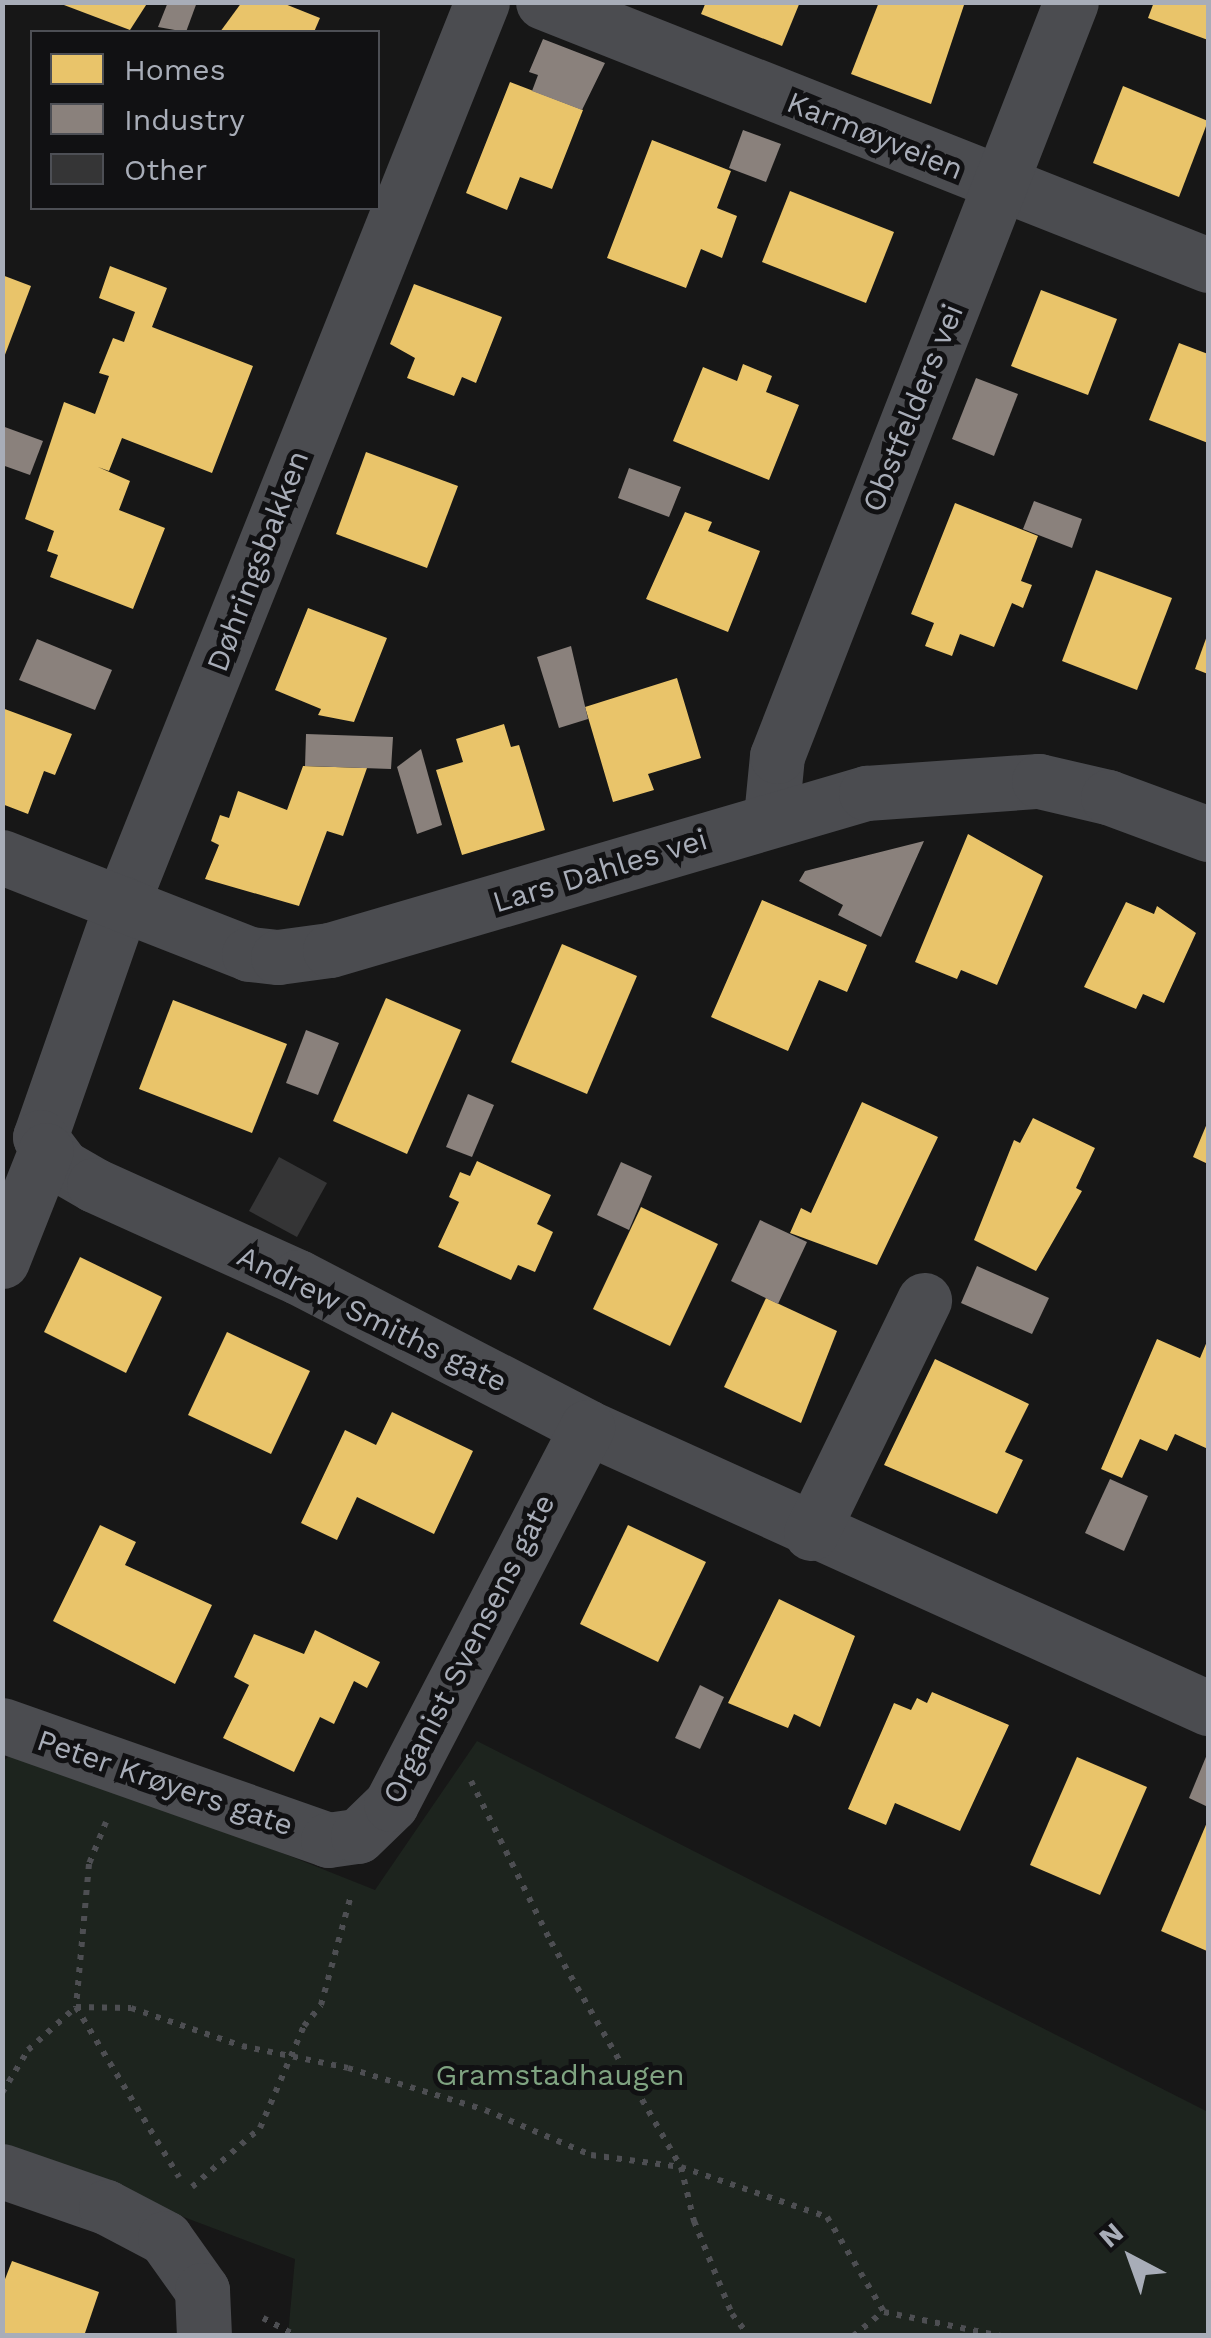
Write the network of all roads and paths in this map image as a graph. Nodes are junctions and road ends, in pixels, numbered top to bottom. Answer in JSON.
{"nodes":[{"id":1,"x":482,"y":2,"type":"edge"},
{"id":2,"x":543,"y":2,"type":"edge"},
{"id":3,"x":1071,"y":2,"type":"edge"},
{"id":4,"x":999,"y":185,"type":"junction"},
{"id":5,"x":1208,"y":265,"type":"edge"},
{"id":6,"x":771,"y":817,"type":"junction"},
{"id":7,"x":1208,"y":834,"type":"edge"},
{"id":8,"x":2,"y":856,"type":"edge"},
{"id":9,"x":122,"y":903,"type":"junction"},
{"id":10,"x":30,"y":1127,"type":"edge"},
{"id":11,"x":2,"y":1261,"type":"edge"},
{"id":12,"x":924,"y":1300,"type":"dead end"},
{"id":13,"x":587,"y":1427,"type":"junction"},
{"id":14,"x":811,"y":1533,"type":"junction"},
{"id":15,"x":445,"y":1702,"type":"junction"},
{"id":16,"x":1208,"y":1708,"type":"edge"},
{"id":17,"x":2,"y":1726,"type":"edge"},
{"id":18,"x":133,"y":1772,"type":"junction"},
{"id":19,"x":343,"y":1838,"type":"junction"},
{"id":20,"x":76,"y":2007,"type":"junction"},
{"id":21,"x":292,"y":2055,"type":"junction"},
{"id":22,"x":2,"y":2093,"type":"edge"},
{"id":23,"x":682,"y":2167,"type":"junction"},
{"id":24,"x":2,"y":2171,"type":"edge"},
{"id":25,"x":884,"y":2312,"type":"junction"},
{"id":26,"x":204,"y":2336,"type":"edge"},
{"id":27,"x":748,"y":2336,"type":"edge"},
{"id":28,"x":853,"y":2336,"type":"edge"},
{"id":29,"x":1001,"y":2336,"type":"edge"}],
"edges":[{"from":1,"to":9,"type":"street","name":"Døhringsbakken"},
{"from":2,"to":4,"type":"street","name":"Karmøyveien"},
{"from":3,"to":4,"type":"street","name":"Obstfelders vei"},
{"from":4,"to":5,"type":"street","name":"Karmøyveien"},
{"from":4,"to":6,"type":"street","name":"Obstfelders vei"},
{"from":6,"to":7,"type":"street","name":"Lars Dahles vei"},
{"from":6,"to":9,"type":"street","name":"Lars Dahles vei"},
{"from":8,"to":9,"type":"street","name":"Lars Dahles vei"},
{"from":9,"to":10,"type":"street","name":"Døhringsbakken"},
{"from":10,"to":11,"type":"street"},
{"from":10,"to":13,"type":"street","name":"Andrew Smiths gate"},
{"from":12,"to":14,"type":"street"},
{"from":13,"to":14,"type":"street","name":"Andrew Smiths gate"},
{"from":13,"to":15,"type":"street","name":"Organist Svensens gate"},
{"from":14,"to":16,"type":"street","name":"Andrew Smiths gate"},
{"from":15,"to":19,"type":"street","name":"Organist Svensens gate"},
{"from":15,"to":23,"type":"path"},
{"from":17,"to":18,"type":"street","name":"Peter Krøyers gate"},
{"from":18,"to":19,"type":"street","name":"Peter Krøyers gate"},
{"from":18,"to":20,"type":"path"},
{"from":19,"to":21,"type":"path"},
{"from":20,"to":21,"type":"path"},
{"from":20,"to":21,"type":"path"},
{"from":20,"to":22,"type":"path"},
{"from":21,"to":23,"type":"path"},
{"from":23,"to":25,"type":"path"},
{"from":23,"to":27,"type":"path"},
{"from":24,"to":26,"type":"street"},
{"from":25,"to":28,"type":"path"},
{"from":25,"to":29,"type":"path"}]}
